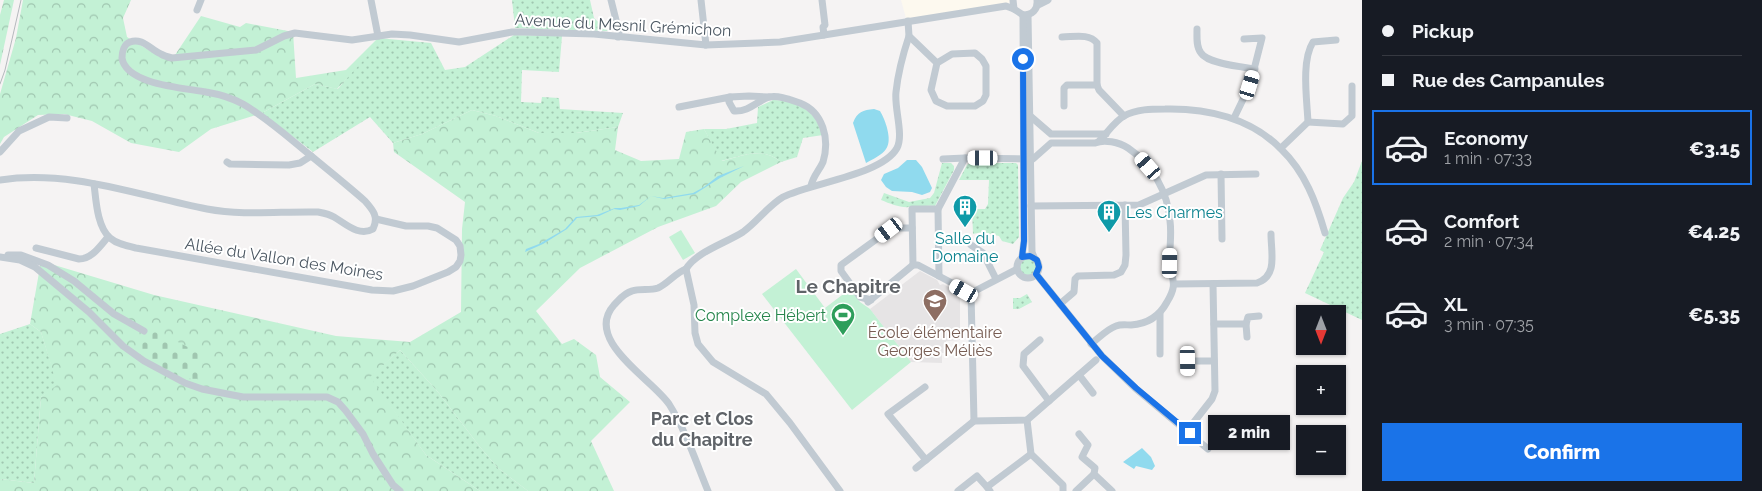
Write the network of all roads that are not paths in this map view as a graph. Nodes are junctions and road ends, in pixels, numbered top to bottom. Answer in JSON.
{"nodes":[{"id":1,"x":201,"y":0,"type":"edge"},
{"id":2,"x":371,"y":0,"type":"edge"},
{"id":3,"x":611,"y":0,"type":"edge"},
{"id":4,"x":701,"y":0,"type":"edge"},
{"id":5,"x":817,"y":0,"type":"edge"},
{"id":6,"x":822,"y":0,"type":"edge"},
{"id":7,"x":1013,"y":0,"type":"edge"},
{"id":8,"x":1048,"y":0,"type":"edge"},
{"id":9,"x":1038,"y":2,"type":"edge"},
{"id":10,"x":1006,"y":6,"type":"junction"},
{"id":11,"x":1014,"y":8,"type":"junction"},
{"id":12,"x":197,"y":10,"type":"dead end"},
{"id":13,"x":1025,"y":15,"type":"junction"},
{"id":14,"x":908,"y":21,"type":"junction"},
{"id":15,"x":1197,"y":30,"type":"dead end"},
{"id":16,"x":823,"y":31,"type":"junction"},
{"id":17,"x":378,"y":36,"type":"junction"},
{"id":18,"x":909,"y":36,"type":"junction"},
{"id":19,"x":618,"y":37,"type":"junction"},
{"id":20,"x":1062,"y":37,"type":"dead end"},
{"id":21,"x":1244,"y":38,"type":"dead end"},
{"id":22,"x":1336,"y":40,"type":"dead end"},
{"id":23,"x":706,"y":45,"type":"junction"},
{"id":24,"x":937,"y":62,"type":"junction"},
{"id":25,"x":1255,"y":69,"type":"junction"},
{"id":26,"x":1097,"y":85,"type":"junction"},
{"id":27,"x":1352,"y":86,"type":"dead end"},
{"id":28,"x":730,"y":97,"type":"junction"},
{"id":29,"x":769,"y":98,"type":"junction"},
{"id":30,"x":679,"y":106,"type":"dead end"},
{"id":31,"x":1064,"y":106,"type":"dead end"},
{"id":32,"x":1026,"y":115,"type":"junction"},
{"id":33,"x":1124,"y":116,"type":"junction"},
{"id":34,"x":67,"y":118,"type":"dead end"},
{"id":35,"x":1234,"y":118,"type":"junction"},
{"id":36,"x":1308,"y":122,"type":"junction"},
{"id":37,"x":1052,"y":134,"type":"junction"},
{"id":38,"x":1106,"y":134,"type":"junction"},
{"id":39,"x":1100,"y":140,"type":"junction"},
{"id":40,"x":1052,"y":143,"type":"junction"},
{"id":41,"x":1281,"y":148,"type":"junction"},
{"id":42,"x":0,"y":152,"type":"edge"},
{"id":43,"x":311,"y":156,"type":"junction"},
{"id":44,"x":944,"y":158,"type":"dead end"},
{"id":45,"x":965,"y":158,"type":"junction"},
{"id":46,"x":1027,"y":159,"type":"junction"},
{"id":47,"x":227,"y":162,"type":"dead end"},
{"id":48,"x":1221,"y":174,"type":"junction"},
{"id":49,"x":1256,"y":174,"type":"dead end"},
{"id":50,"x":0,"y":180,"type":"edge"},
{"id":51,"x":94,"y":184,"type":"junction"},
{"id":52,"x":811,"y":186,"type":"junction"},
{"id":53,"x":1164,"y":194,"type":"junction"},
{"id":54,"x":1125,"y":205,"type":"junction"},
{"id":55,"x":1031,"y":206,"type":"junction"},
{"id":56,"x":938,"y":209,"type":"junction"},
{"id":57,"x":376,"y":219,"type":"junction"},
{"id":58,"x":912,"y":228,"type":"junction"},
{"id":59,"x":1325,"y":233,"type":"dead end"},
{"id":60,"x":1271,"y":234,"type":"dead end"},
{"id":61,"x":108,"y":237,"type":"junction"},
{"id":62,"x":1222,"y":239,"type":"dead end"},
{"id":63,"x":972,"y":244,"type":"dead end"},
{"id":64,"x":36,"y":248,"type":"dead end"},
{"id":65,"x":0,"y":257,"type":"edge"},
{"id":66,"x":1022,"y":257,"type":"junction"},
{"id":67,"x":1034,"y":257,"type":"junction"},
{"id":68,"x":913,"y":266,"type":"junction"},
{"id":69,"x":686,"y":269,"type":"junction"},
{"id":70,"x":1016,"y":269,"type":"junction"},
{"id":71,"x":1036,"y":274,"type":"junction"},
{"id":72,"x":939,"y":276,"type":"junction"},
{"id":73,"x":996,"y":280,"type":"junction"},
{"id":74,"x":1175,"y":284,"type":"junction"},
{"id":75,"x":1213,"y":284,"type":"junction"},
{"id":76,"x":971,"y":293,"type":"junction"},
{"id":77,"x":1060,"y":304,"type":"junction"},
{"id":78,"x":1160,"y":314,"type":"junction"},
{"id":79,"x":1259,"y":316,"type":"dead end"},
{"id":80,"x":1214,"y":324,"type":"junction"},
{"id":81,"x":1246,"y":324,"type":"junction"},
{"id":82,"x":144,"y":331,"type":"dead end"},
{"id":83,"x":1247,"y":338,"type":"dead end"},
{"id":84,"x":1040,"y":340,"type":"dead end"},
{"id":85,"x":1092,"y":344,"type":"junction"},
{"id":86,"x":1160,"y":354,"type":"dead end"},
{"id":87,"x":1096,"y":360,"type":"dead end"},
{"id":88,"x":1214,"y":361,"type":"junction"},
{"id":89,"x":1188,"y":372,"type":"dead end"},
{"id":90,"x":1079,"y":375,"type":"junction"},
{"id":91,"x":925,"y":387,"type":"dead end"},
{"id":92,"x":1094,"y":393,"type":"dead end"},
{"id":93,"x":1049,"y":401,"type":"junction"},
{"id":94,"x":1027,"y":420,"type":"junction"},
{"id":95,"x":974,"y":421,"type":"junction"},
{"id":96,"x":1187,"y":431,"type":"junction"},
{"id":97,"x":1079,"y":434,"type":"dead end"},
{"id":98,"x":1208,"y":449,"type":"dead end"},
{"id":99,"x":1031,"y":454,"type":"junction"},
{"id":100,"x":926,"y":460,"type":"junction"},
{"id":101,"x":916,"y":468,"type":"dead end"},
{"id":102,"x":1094,"y":474,"type":"junction"},
{"id":103,"x":988,"y":489,"type":"edge"},
{"id":104,"x":400,"y":491,"type":"edge"},
{"id":105,"x":708,"y":491,"type":"edge"},
{"id":106,"x":840,"y":491,"type":"edge"},
{"id":107,"x":958,"y":491,"type":"edge"},
{"id":108,"x":1063,"y":491,"type":"edge"},
{"id":109,"x":1076,"y":491,"type":"edge"},
{"id":110,"x":1112,"y":491,"type":"edge"}],
"edges":[{"from":1,"to":12,"type":"street"},
{"from":2,"to":17,"type":"street"},
{"from":3,"to":19,"type":"street"},
{"from":4,"to":23,"type":"street"},
{"from":5,"to":16,"type":"street"},
{"from":6,"to":16,"type":"street"},
{"from":7,"to":10,"type":"street"},
{"from":7,"to":11,"type":"street"},
{"from":8,"to":9,"type":"street"},
{"from":9,"to":13,"type":"street"},
{"from":10,"to":11,"type":"street","name":"Avenue du Mesnil Grémichon"},
{"from":10,"to":14,"type":"street","name":"Avenue du Mesnil Grémichon"},
{"from":11,"to":13,"type":"street"},
{"from":13,"to":32,"type":"street"},
{"from":14,"to":16,"type":"street","name":"Avenue du Mesnil Grémichon"},
{"from":14,"to":18,"type":"street"},
{"from":15,"to":25,"type":"street"},
{"from":16,"to":23,"type":"street","name":"Avenue du Mesnil Grémichon"},
{"from":17,"to":19,"type":"street","name":"Avenue du Mesnil Grémichon"},
{"from":17,"to":43,"type":"street","name":"Avenue du Mesnil Grémichon"},
{"from":18,"to":24,"type":"street"},
{"from":18,"to":52,"type":"street"},
{"from":19,"to":23,"type":"street","name":"Avenue du Mesnil Grémichon"},
{"from":20,"to":26,"type":"street"},
{"from":21,"to":25,"type":"street"},
{"from":22,"to":36,"type":"street"},
{"from":24,"to":24,"type":"street"},
{"from":25,"to":35,"type":"street"},
{"from":26,"to":31,"type":"street"},
{"from":26,"to":33,"type":"street"},
{"from":27,"to":36,"type":"street"},
{"from":28,"to":29,"type":"street"},
{"from":28,"to":29,"type":"street"},
{"from":28,"to":30,"type":"street"},
{"from":29,"to":52,"type":"street"},
{"from":32,"to":37,"type":"street"},
{"from":32,"to":46,"type":"street"},
{"from":33,"to":35,"type":"street"},
{"from":33,"to":38,"type":"street"},
{"from":34,"to":42,"type":"street"},
{"from":35,"to":41,"type":"street"},
{"from":36,"to":41,"type":"street"},
{"from":37,"to":38,"type":"street"},
{"from":37,"to":40,"type":"street"},
{"from":38,"to":39,"type":"street"},
{"from":39,"to":40,"type":"street"},
{"from":39,"to":53,"type":"street"},
{"from":40,"to":46,"type":"street"},
{"from":41,"to":59,"type":"street"},
{"from":43,"to":47,"type":"street"},
{"from":43,"to":57,"type":"street","name":"Avenue du Mesnil Grémichon"},
{"from":44,"to":45,"type":"street"},
{"from":45,"to":46,"type":"street"},
{"from":45,"to":56,"type":"street"},
{"from":46,"to":55,"type":"street"},
{"from":46,"to":66,"type":"street"},
{"from":48,"to":49,"type":"street"},
{"from":48,"to":53,"type":"street"},
{"from":48,"to":62,"type":"street"},
{"from":50,"to":51,"type":"street"},
{"from":51,"to":57,"type":"street"},
{"from":51,"to":61,"type":"street"},
{"from":52,"to":69,"type":"street"},
{"from":53,"to":54,"type":"street"},
{"from":53,"to":74,"type":"street"},
{"from":54,"to":55,"type":"street"},
{"from":54,"to":77,"type":"street"},
{"from":55,"to":67,"type":"street"},
{"from":56,"to":58,"type":"street"},
{"from":56,"to":72,"type":"street"},
{"from":57,"to":61,"type":"street","name":"Allée du Vallon des Moines"},
{"from":58,"to":68,"type":"street"},
{"from":58,"to":68,"type":"street"},
{"from":60,"to":75,"type":"street"},
{"from":61,"to":64,"type":"street"},
{"from":63,"to":73,"type":"street"},
{"from":65,"to":82,"type":"street"},
{"from":65,"to":104,"type":"street"},
{"from":66,"to":67,"type":"street"},
{"from":66,"to":70,"type":"street"},
{"from":67,"to":71,"type":"street"},
{"from":68,"to":72,"type":"street"},
{"from":69,"to":105,"type":"street"},
{"from":69,"to":106,"type":"street"},
{"from":70,"to":71,"type":"street"},
{"from":70,"to":73,"type":"street"},
{"from":71,"to":77,"type":"street"},
{"from":72,"to":76,"type":"street"},
{"from":73,"to":76,"type":"street"},
{"from":74,"to":75,"type":"street"},
{"from":74,"to":78,"type":"street"},
{"from":75,"to":80,"type":"street"},
{"from":76,"to":95,"type":"street"},
{"from":77,"to":85,"type":"street"},
{"from":78,"to":85,"type":"street"},
{"from":78,"to":86,"type":"street"},
{"from":79,"to":81,"type":"street"},
{"from":80,"to":81,"type":"street"},
{"from":80,"to":88,"type":"street"},
{"from":81,"to":83,"type":"street"},
{"from":84,"to":93,"type":"street"},
{"from":85,"to":96,"type":"street"},
{"from":87,"to":90,"type":"street"},
{"from":88,"to":89,"type":"street"},
{"from":88,"to":96,"type":"street"},
{"from":90,"to":92,"type":"street"},
{"from":90,"to":93,"type":"street"},
{"from":91,"to":100,"type":"street"},
{"from":93,"to":94,"type":"street"},
{"from":94,"to":95,"type":"street"},
{"from":94,"to":99,"type":"street"},
{"from":95,"to":100,"type":"street"},
{"from":96,"to":98,"type":"street"},
{"from":97,"to":102,"type":"street"},
{"from":99,"to":103,"type":"street"},
{"from":99,"to":108,"type":"street"},
{"from":100,"to":101,"type":"street"},
{"from":102,"to":109,"type":"street"},
{"from":102,"to":110,"type":"street"},
{"from":103,"to":107,"type":"street"}]}
